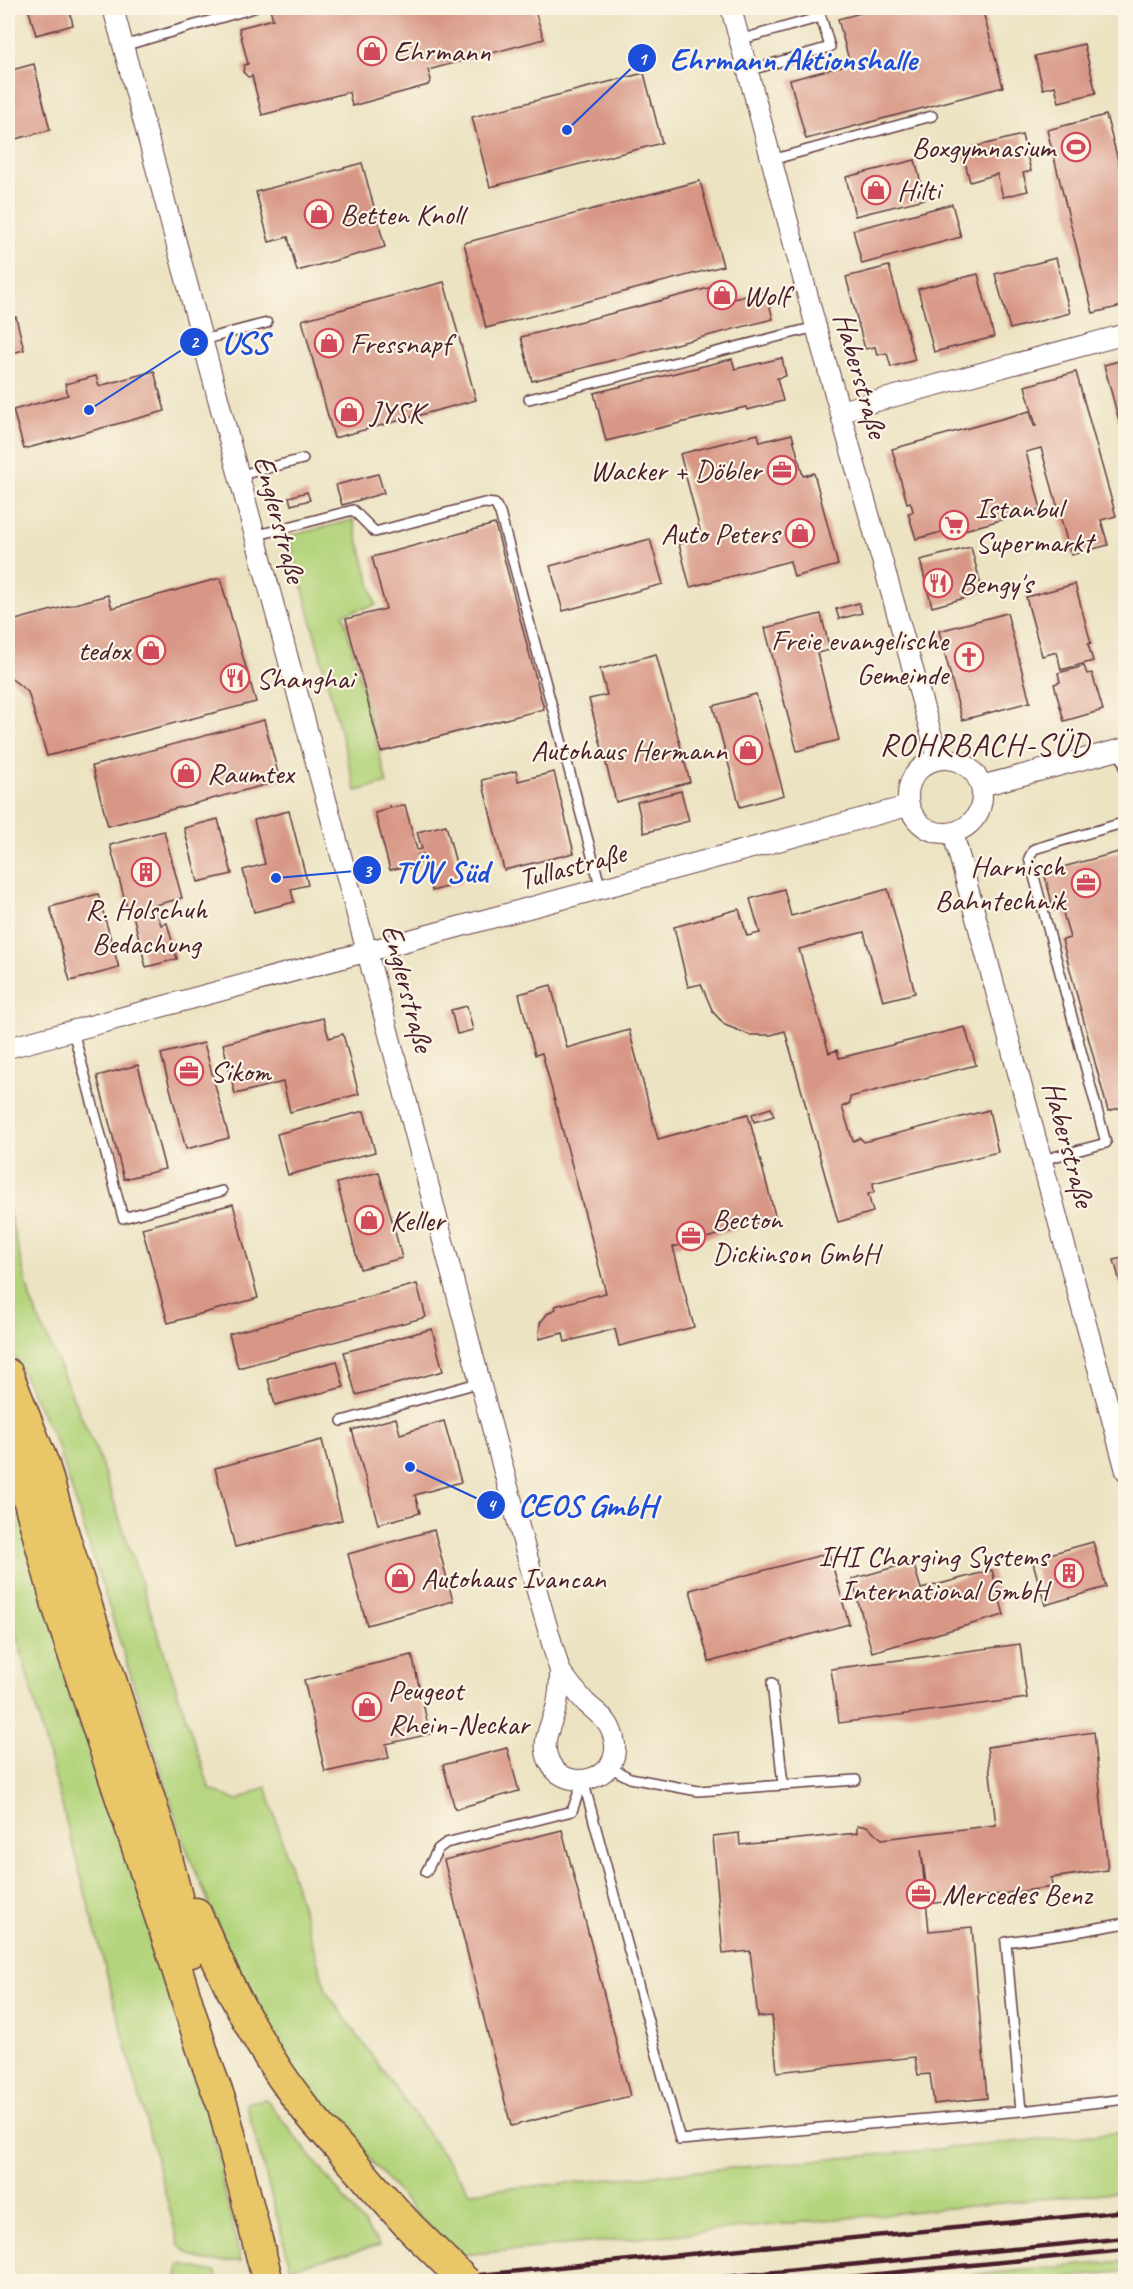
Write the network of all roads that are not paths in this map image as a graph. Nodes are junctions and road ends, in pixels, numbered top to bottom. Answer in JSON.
{"nodes":[{"id":1,"x":113,"y":8,"type":"edge"},
{"id":2,"x":254,"y":8,"type":"edge"},
{"id":3,"x":731,"y":8,"type":"edge"},
{"id":4,"x":739,"y":40,"type":"junction"},
{"id":5,"x":123,"y":45,"type":"junction"},
{"id":6,"x":747,"y":71,"type":"junction"},
{"id":7,"x":932,"y":116,"type":"dead end"},
{"id":8,"x":771,"y":160,"type":"junction"},
{"id":9,"x":267,"y":323,"type":"dead end"},
{"id":10,"x":816,"y":327,"type":"junction"},
{"id":11,"x":1125,"y":334,"type":"edge"},
{"id":12,"x":202,"y":340,"type":"junction"},
{"id":13,"x":529,"y":399,"type":"dead end"},
{"id":14,"x":840,"y":411,"type":"junction"},
{"id":15,"x":303,"y":459,"type":"dead end"},
{"id":16,"x":237,"y":476,"type":"junction"},
{"id":17,"x":254,"y":536,"type":"junction"},
{"id":18,"x":1123,"y":749,"type":"edge"},
{"id":19,"x":938,"y":758,"type":"junction"},
{"id":20,"x":1125,"y":771,"type":"edge"},
{"id":21,"x":981,"y":786,"type":"junction"},
{"id":22,"x":908,"y":806,"type":"junction"},
{"id":23,"x":1125,"y":822,"type":"edge"},
{"id":24,"x":953,"y":833,"type":"junction"},
{"id":25,"x":601,"y":889,"type":"junction"},
{"id":26,"x":368,"y":953,"type":"junction"},
{"id":27,"x":73,"y":1031,"type":"junction"},
{"id":28,"x":8,"y":1048,"type":"edge"},
{"id":29,"x":1042,"y":1160,"type":"junction"},
{"id":30,"x":222,"y":1191,"type":"dead end"},
{"id":31,"x":8,"y":1374,"type":"edge"},
{"id":32,"x":481,"y":1382,"type":"junction"},
{"id":33,"x":342,"y":1421,"type":"dead end"},
{"id":34,"x":8,"y":1425,"type":"edge"},
{"id":35,"x":1122,"y":1447,"type":"edge"},
{"id":36,"x":1125,"y":1471,"type":"edge"},
{"id":37,"x":560,"y":1671,"type":"junction"},
{"id":38,"x":772,"y":1683,"type":"dead end"},
{"id":39,"x":609,"y":1767,"type":"junction"},
{"id":40,"x":583,"y":1780,"type":"junction"},
{"id":41,"x":856,"y":1780,"type":"dead end"},
{"id":42,"x":783,"y":1785,"type":"junction"},
{"id":43,"x":161,"y":1834,"type":"junction"},
{"id":44,"x":426,"y":1872,"type":"dead end"},
{"id":45,"x":1125,"y":1923,"type":"edge"},
{"id":46,"x":1125,"y":2099,"type":"edge"},
{"id":47,"x":223,"y":2107,"type":"junction"},
{"id":48,"x":1021,"y":2111,"type":"junction"},
{"id":49,"x":268,"y":2282,"type":"edge"},
{"id":50,"x":466,"y":2282,"type":"edge"}],
"edges":[{"from":1,"to":5,"type":"street","name":"Englerstraße"},
{"from":2,"to":5,"type":"lane"},
{"from":3,"to":4,"type":"street","name":"Haberstraße"},
{"from":4,"to":6,"type":"street","name":"Haberstraße"},
{"from":4,"to":6,"type":"lane"},
{"from":5,"to":12,"type":"street","name":"Englerstraße"},
{"from":6,"to":8,"type":"street","name":"Haberstraße"},
{"from":7,"to":8,"type":"lane"},
{"from":8,"to":10,"type":"street","name":"Haberstraße"},
{"from":9,"to":12,"type":"lane"},
{"from":10,"to":13,"type":"lane"},
{"from":10,"to":14,"type":"street","name":"Haberstraße"},
{"from":11,"to":14,"type":"street"},
{"from":12,"to":16,"type":"street","name":"Englerstraße"},
{"from":14,"to":19,"type":"street","name":"Haberstraße"},
{"from":15,"to":16,"type":"lane"},
{"from":16,"to":17,"type":"street","name":"Englerstraße"},
{"from":17,"to":25,"type":"lane"},
{"from":17,"to":26,"type":"street","name":"Englerstraße"},
{"from":18,"to":20,"type":"lane"},
{"from":18,"to":21,"type":"street"},
{"from":19,"to":21,"type":"street"},
{"from":19,"to":22,"type":"street"},
{"from":21,"to":24,"type":"street"},
{"from":22,"to":24,"type":"street"},
{"from":22,"to":25,"type":"street","name":"Tullastraße"},
{"from":23,"to":29,"type":"lane"},
{"from":24,"to":29,"type":"street","name":"Haberstraße"},
{"from":25,"to":26,"type":"street","name":"Tullastraße"},
{"from":26,"to":27,"type":"street","name":"Tullastraße"},
{"from":26,"to":32,"type":"street","name":"Englerstraße"},
{"from":27,"to":28,"type":"street","name":"Tullastraße"},
{"from":27,"to":30,"type":"lane"},
{"from":29,"to":35,"type":"street","name":"Haberstraße"},
{"from":31,"to":43,"type":"main road"},
{"from":32,"to":33,"type":"lane"},
{"from":32,"to":37,"type":"street","name":"Englerstraße"},
{"from":34,"to":47,"type":"main road"},
{"from":35,"to":36,"type":"street","name":"Haberstraße"},
{"from":37,"to":39,"type":"street","name":"Englerstraße"},
{"from":37,"to":40,"type":"street","name":"Englerstraße"},
{"from":38,"to":42,"type":"lane"},
{"from":39,"to":40,"type":"street"},
{"from":39,"to":42,"type":"lane"},
{"from":40,"to":44,"type":"lane"},
{"from":40,"to":48,"type":"lane"},
{"from":41,"to":42,"type":"lane"},
{"from":43,"to":47,"type":"main road"},
{"from":43,"to":50,"type":"main road","bridge":true},
{"from":45,"to":48,"type":"lane"},
{"from":46,"to":48,"type":"lane"},
{"from":47,"to":49,"type":"main road"}]}
